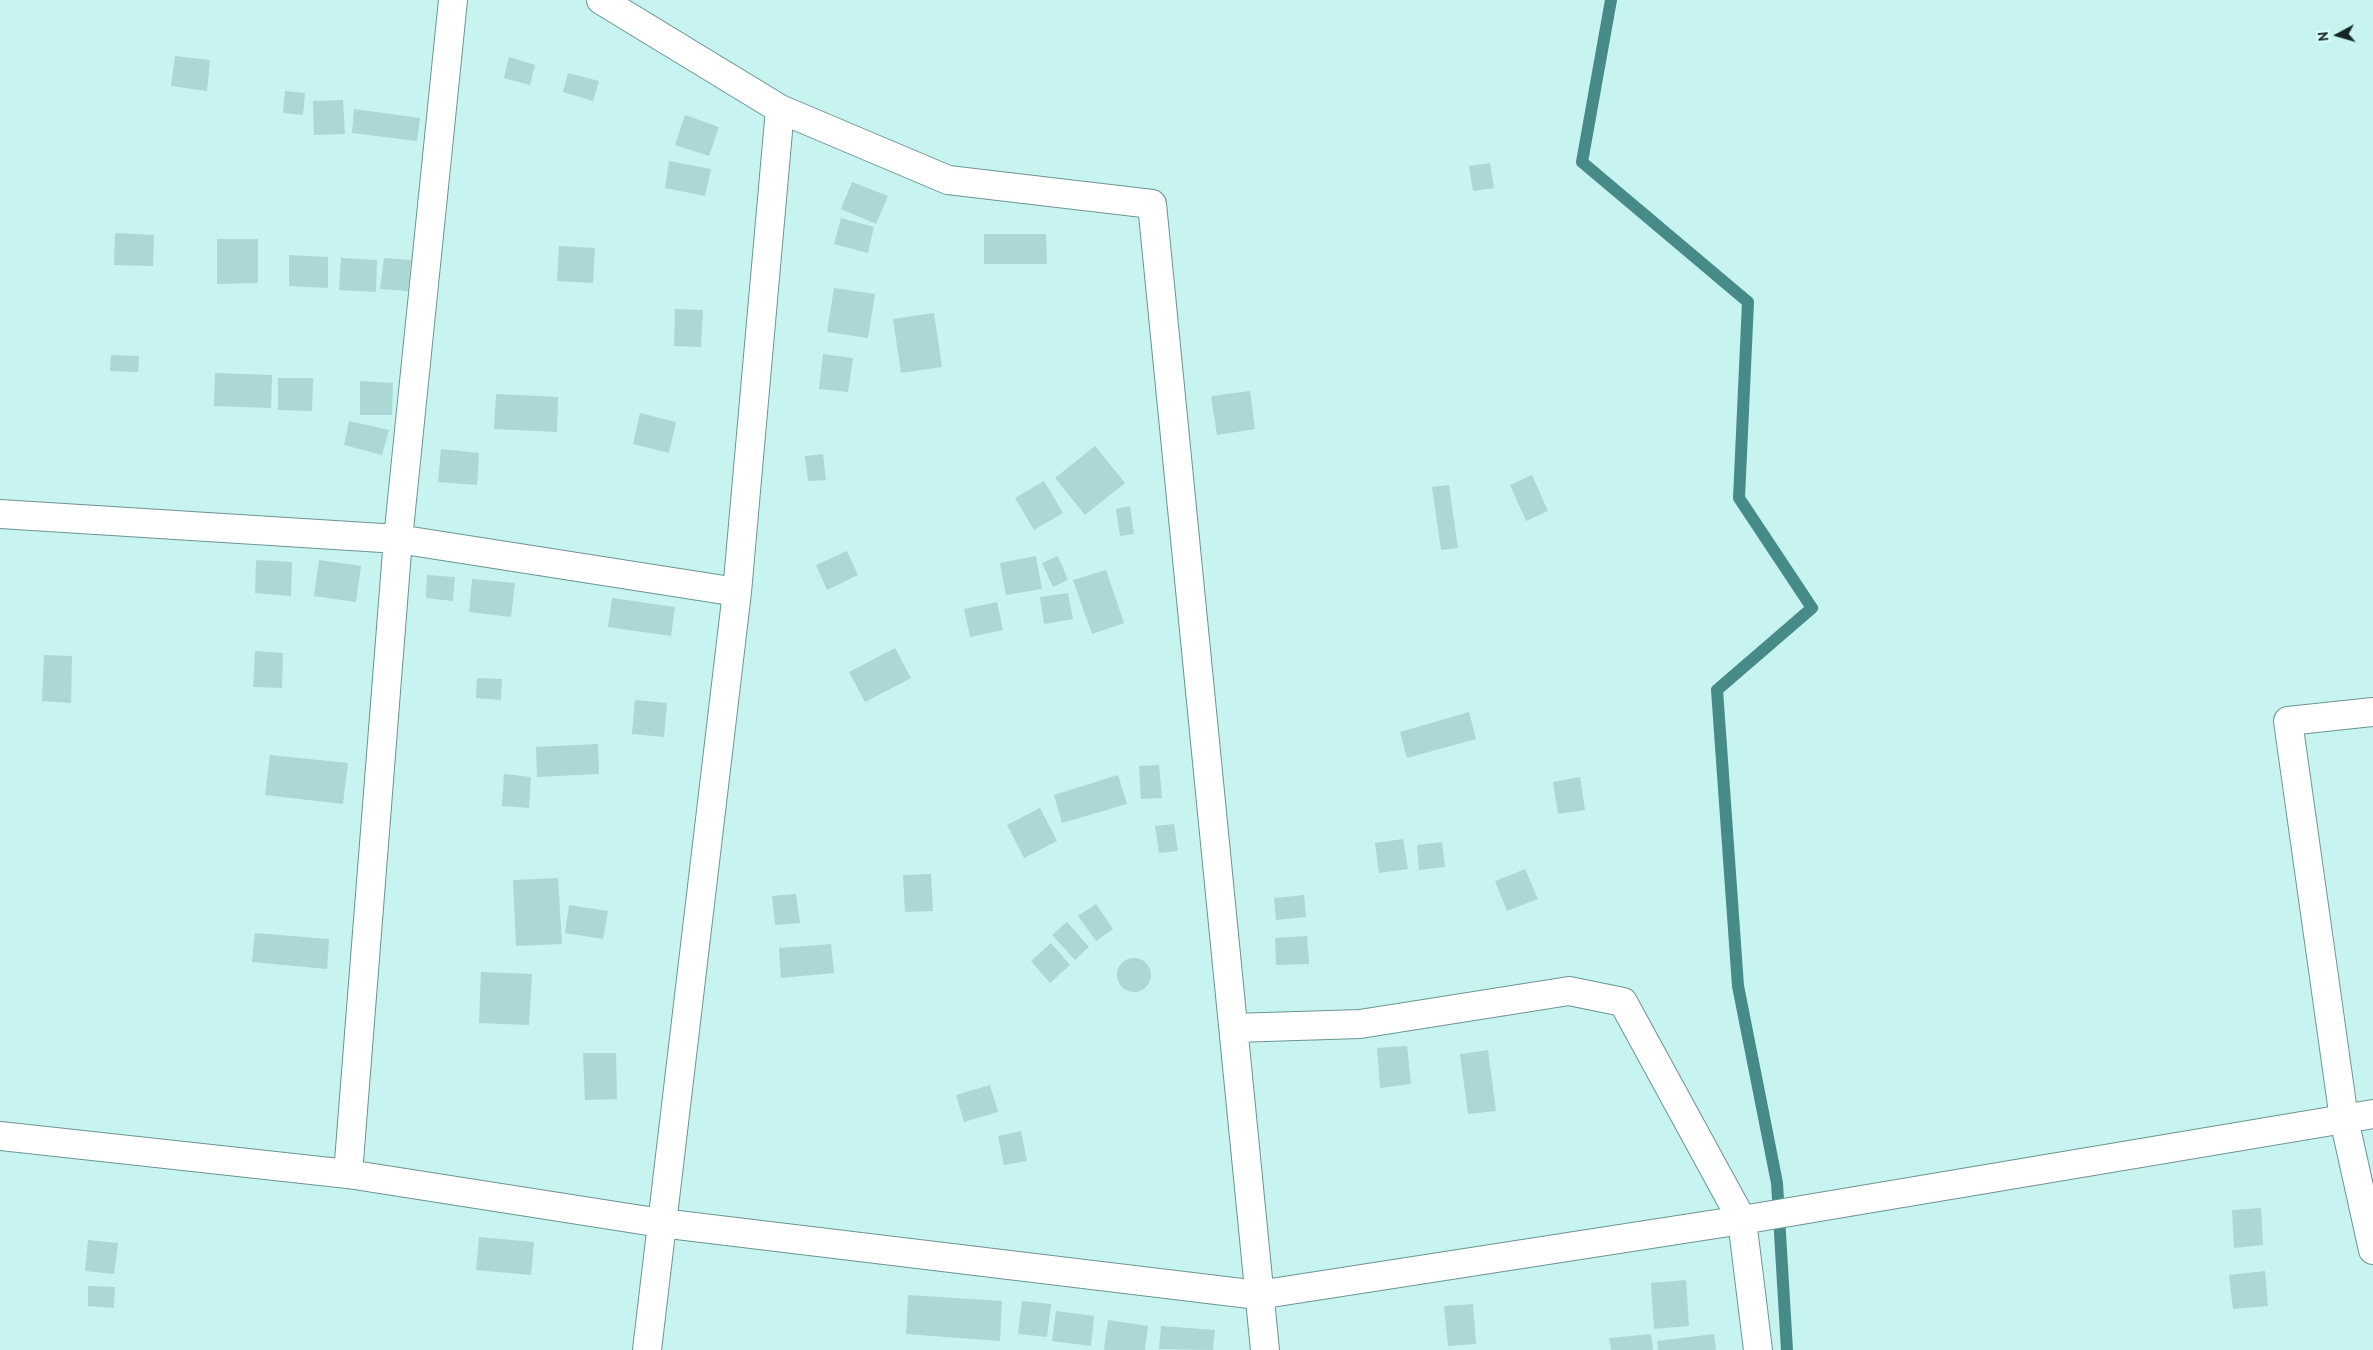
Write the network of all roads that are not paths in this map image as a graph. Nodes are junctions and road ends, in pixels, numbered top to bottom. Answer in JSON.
{"nodes":[{"id":1,"x":453,"y":0,"type":"edge"},
{"id":2,"x":601,"y":0,"type":"edge"},
{"id":3,"x":780,"y":109,"type":"junction"},
{"id":4,"x":0,"y":514,"type":"edge"},
{"id":5,"x":398,"y":539,"type":"junction"},
{"id":6,"x":737,"y":592,"type":"junction"},
{"id":7,"x":2373,"y":712,"type":"edge"},
{"id":8,"x":1234,"y":1028,"type":"junction"},
{"id":9,"x":2373,"y":1114,"type":"edge"},
{"id":10,"x":2344,"y":1119,"type":"junction"},
{"id":11,"x":0,"y":1136,"type":"edge"},
{"id":12,"x":348,"y":1174,"type":"junction"},
{"id":13,"x":1742,"y":1220,"type":"junction"},
{"id":14,"x":661,"y":1223,"type":"junction"},
{"id":15,"x":2373,"y":1250,"type":"edge"},
{"id":16,"x":1258,"y":1295,"type":"junction"},
{"id":17,"x":647,"y":1350,"type":"edge"},
{"id":18,"x":1264,"y":1350,"type":"edge"},
{"id":19,"x":1758,"y":1350,"type":"edge"}],
"edges":[{"from":1,"to":5,"type":"street"},
{"from":2,"to":3,"type":"street"},
{"from":3,"to":6,"type":"street"},
{"from":3,"to":8,"type":"street"},
{"from":4,"to":5,"type":"street"},
{"from":5,"to":6,"type":"street"},
{"from":5,"to":12,"type":"street"},
{"from":6,"to":14,"type":"street"},
{"from":7,"to":10,"type":"street"},
{"from":8,"to":13,"type":"street"},
{"from":8,"to":16,"type":"street"},
{"from":9,"to":10,"type":"street"},
{"from":10,"to":13,"type":"street"},
{"from":10,"to":15,"type":"street"},
{"from":11,"to":12,"type":"street"},
{"from":12,"to":14,"type":"street"},
{"from":13,"to":16,"type":"street"},
{"from":13,"to":19,"type":"street"},
{"from":14,"to":16,"type":"street"},
{"from":14,"to":17,"type":"street"},
{"from":16,"to":18,"type":"street"}]}
